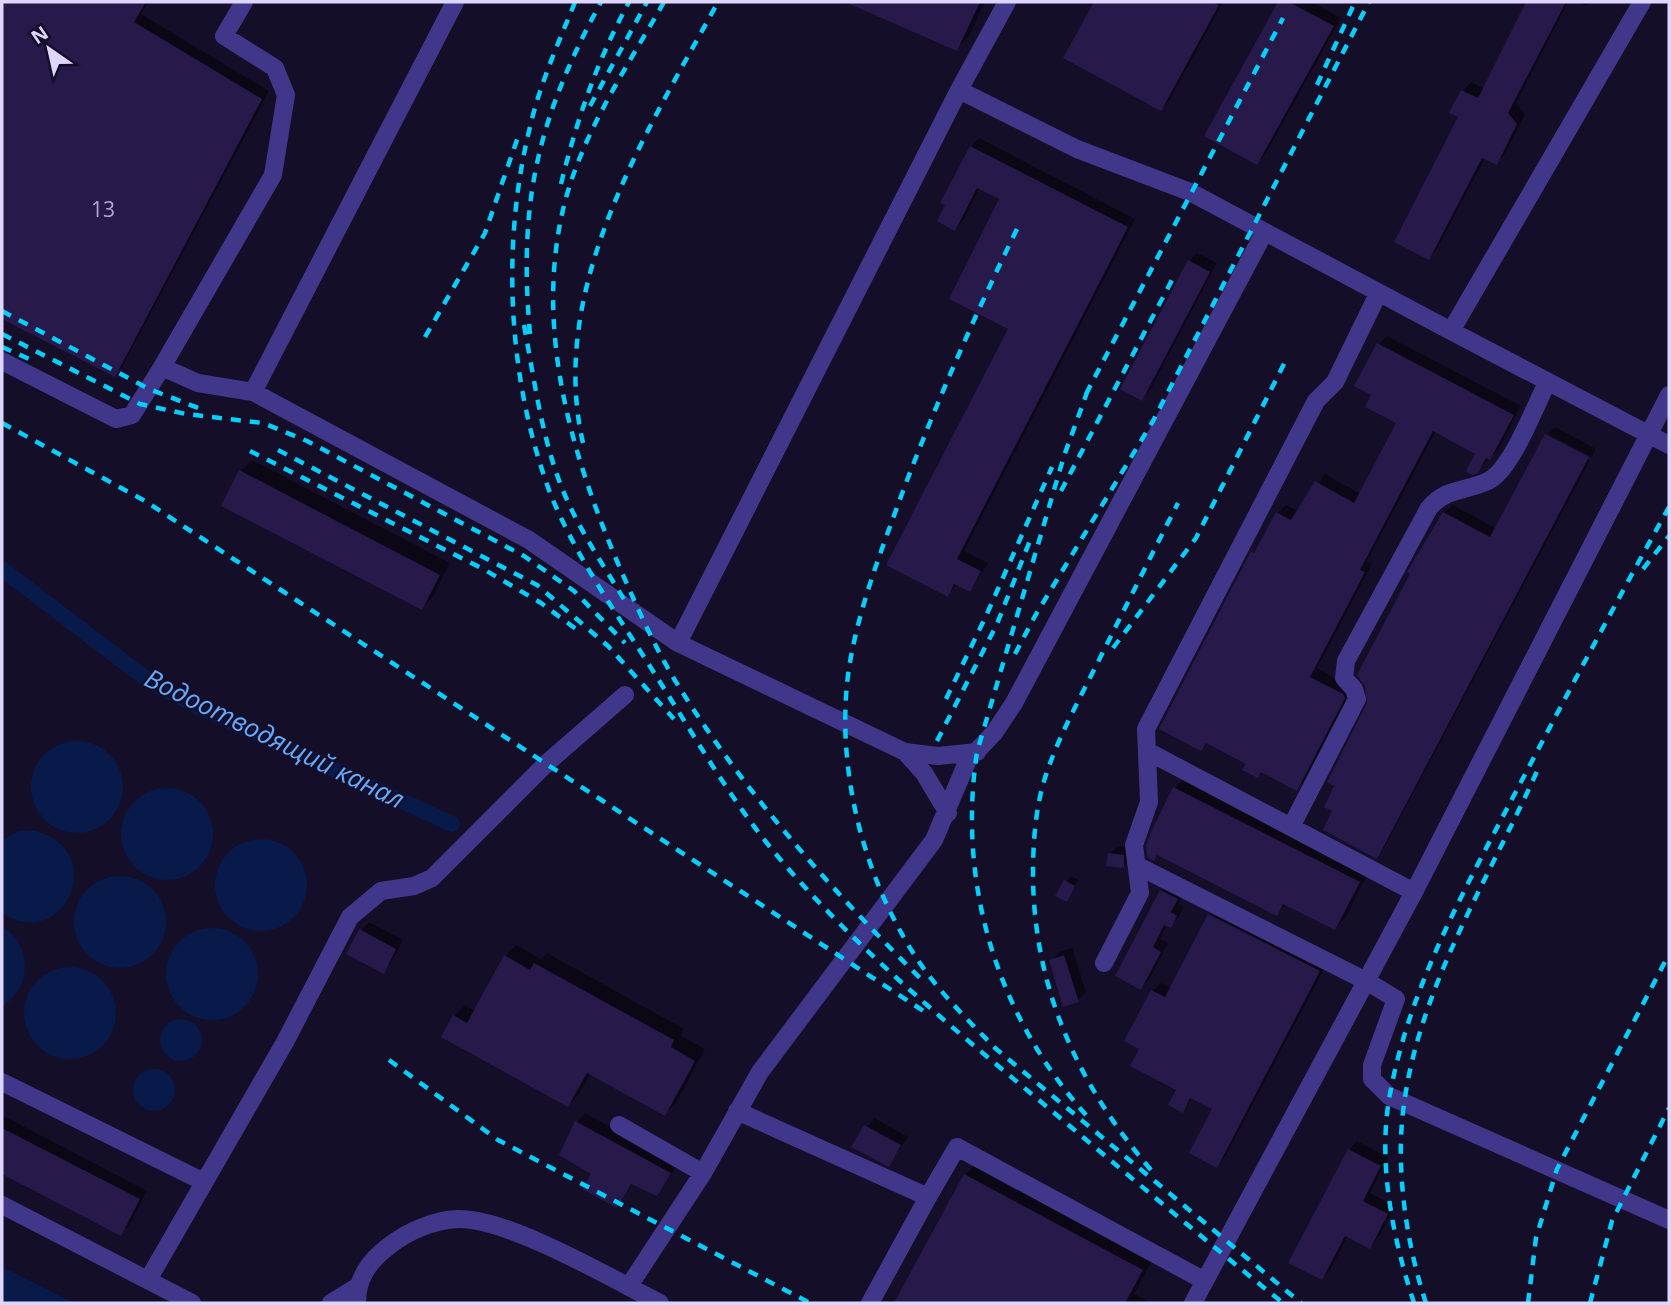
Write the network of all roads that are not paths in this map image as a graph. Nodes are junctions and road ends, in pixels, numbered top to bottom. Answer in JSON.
{"nodes":[{"id":1,"x":244,"y":2,"type":"edge"},
{"id":2,"x":455,"y":2,"type":"edge"},
{"id":3,"x":1007,"y":2,"type":"edge"},
{"id":4,"x":1642,"y":2,"type":"edge"},
{"id":5,"x":959,"y":90,"type":"junction"},
{"id":6,"x":1264,"y":233,"type":"junction"},
{"id":7,"x":1378,"y":294,"type":"junction"},
{"id":8,"x":1451,"y":331,"type":"junction"},
{"id":9,"x":2,"y":361,"type":"edge"},
{"id":10,"x":162,"y":367,"type":"junction"},
{"id":11,"x":1546,"y":383,"type":"junction"},
{"id":12,"x":253,"y":392,"type":"junction"},
{"id":13,"x":1669,"y":396,"type":"edge"},
{"id":14,"x":1648,"y":433,"type":"junction"},
{"id":15,"x":1669,"y":445,"type":"edge"},
{"id":16,"x":678,"y":642,"type":"junction"},
{"id":17,"x":625,"y":695,"type":"dead end"},
{"id":18,"x":1147,"y":751,"type":"junction"},
{"id":19,"x":905,"y":752,"type":"junction"},
{"id":20,"x":977,"y":752,"type":"junction"},
{"id":21,"x":948,"y":813,"type":"junction"},
{"id":22,"x":1291,"y":827,"type":"junction"},
{"id":23,"x":1138,"y":866,"type":"junction"},
{"id":24,"x":1415,"y":892,"type":"junction"},
{"id":25,"x":1104,"y":963,"type":"dead end"},
{"id":26,"x":1367,"y":982,"type":"junction"},
{"id":27,"x":2,"y":1082,"type":"edge"},
{"id":28,"x":737,"y":1111,"type":"junction"},
{"id":29,"x":619,"y":1125,"type":"dead end"},
{"id":30,"x":703,"y":1173,"type":"junction"},
{"id":31,"x":202,"y":1181,"type":"junction"},
{"id":32,"x":928,"y":1197,"type":"junction"},
{"id":33,"x":2,"y":1205,"type":"edge"},
{"id":34,"x":1669,"y":1220,"type":"edge"},
{"id":35,"x":148,"y":1280,"type":"junction"},
{"id":36,"x":1205,"y":1281,"type":"junction"},
{"id":37,"x":629,"y":1286,"type":"junction"},
{"id":38,"x":357,"y":1295,"type":"edge"},
{"id":39,"x":655,"y":1302,"type":"edge"},
{"id":40,"x":192,"y":1303,"type":"edge"},
{"id":41,"x":331,"y":1303,"type":"edge"},
{"id":42,"x":870,"y":1303,"type":"edge"},
{"id":43,"x":1193,"y":1303,"type":"edge"}],
"edges":[{"from":1,"to":10,"type":"lane"},
{"from":2,"to":12,"type":"lane"},
{"from":3,"to":5,"type":"lane"},
{"from":4,"to":8,"type":"lane"},
{"from":5,"to":6,"type":"lane"},
{"from":5,"to":16,"type":"lane"},
{"from":6,"to":7,"type":"lane"},
{"from":6,"to":20,"type":"lane"},
{"from":7,"to":8,"type":"lane"},
{"from":7,"to":18,"type":"lane"},
{"from":8,"to":11,"type":"lane"},
{"from":9,"to":10,"type":"lane"},
{"from":10,"to":12,"type":"lane"},
{"from":11,"to":14,"type":"lane"},
{"from":11,"to":22,"type":"lane"},
{"from":12,"to":16,"type":"lane"},
{"from":13,"to":14,"type":"lane"},
{"from":14,"to":15,"type":"lane"},
{"from":14,"to":24,"type":"lane"},
{"from":16,"to":19,"type":"lane"},
{"from":17,"to":31,"type":"lane"},
{"from":18,"to":22,"type":"lane"},
{"from":18,"to":23,"type":"lane"},
{"from":19,"to":20,"type":"lane"},
{"from":19,"to":21,"type":"lane"},
{"from":20,"to":21,"type":"lane"},
{"from":21,"to":28,"type":"lane"},
{"from":22,"to":24,"type":"lane"},
{"from":23,"to":25,"type":"lane"},
{"from":23,"to":26,"type":"lane"},
{"from":24,"to":26,"type":"lane"},
{"from":26,"to":34,"type":"lane"},
{"from":26,"to":36,"type":"lane"},
{"from":27,"to":31,"type":"lane"},
{"from":28,"to":30,"type":"lane"},
{"from":28,"to":32,"type":"lane"},
{"from":29,"to":30,"type":"lane"},
{"from":30,"to":37,"type":"lane"},
{"from":31,"to":35,"type":"lane"},
{"from":32,"to":36,"type":"lane"},
{"from":32,"to":42,"type":"lane"},
{"from":33,"to":35,"type":"lane"},
{"from":35,"to":40,"type":"lane"},
{"from":36,"to":43,"type":"lane"},
{"from":37,"to":38,"type":"lane"},
{"from":37,"to":39,"type":"lane"},
{"from":38,"to":41,"type":"lane"}]}
